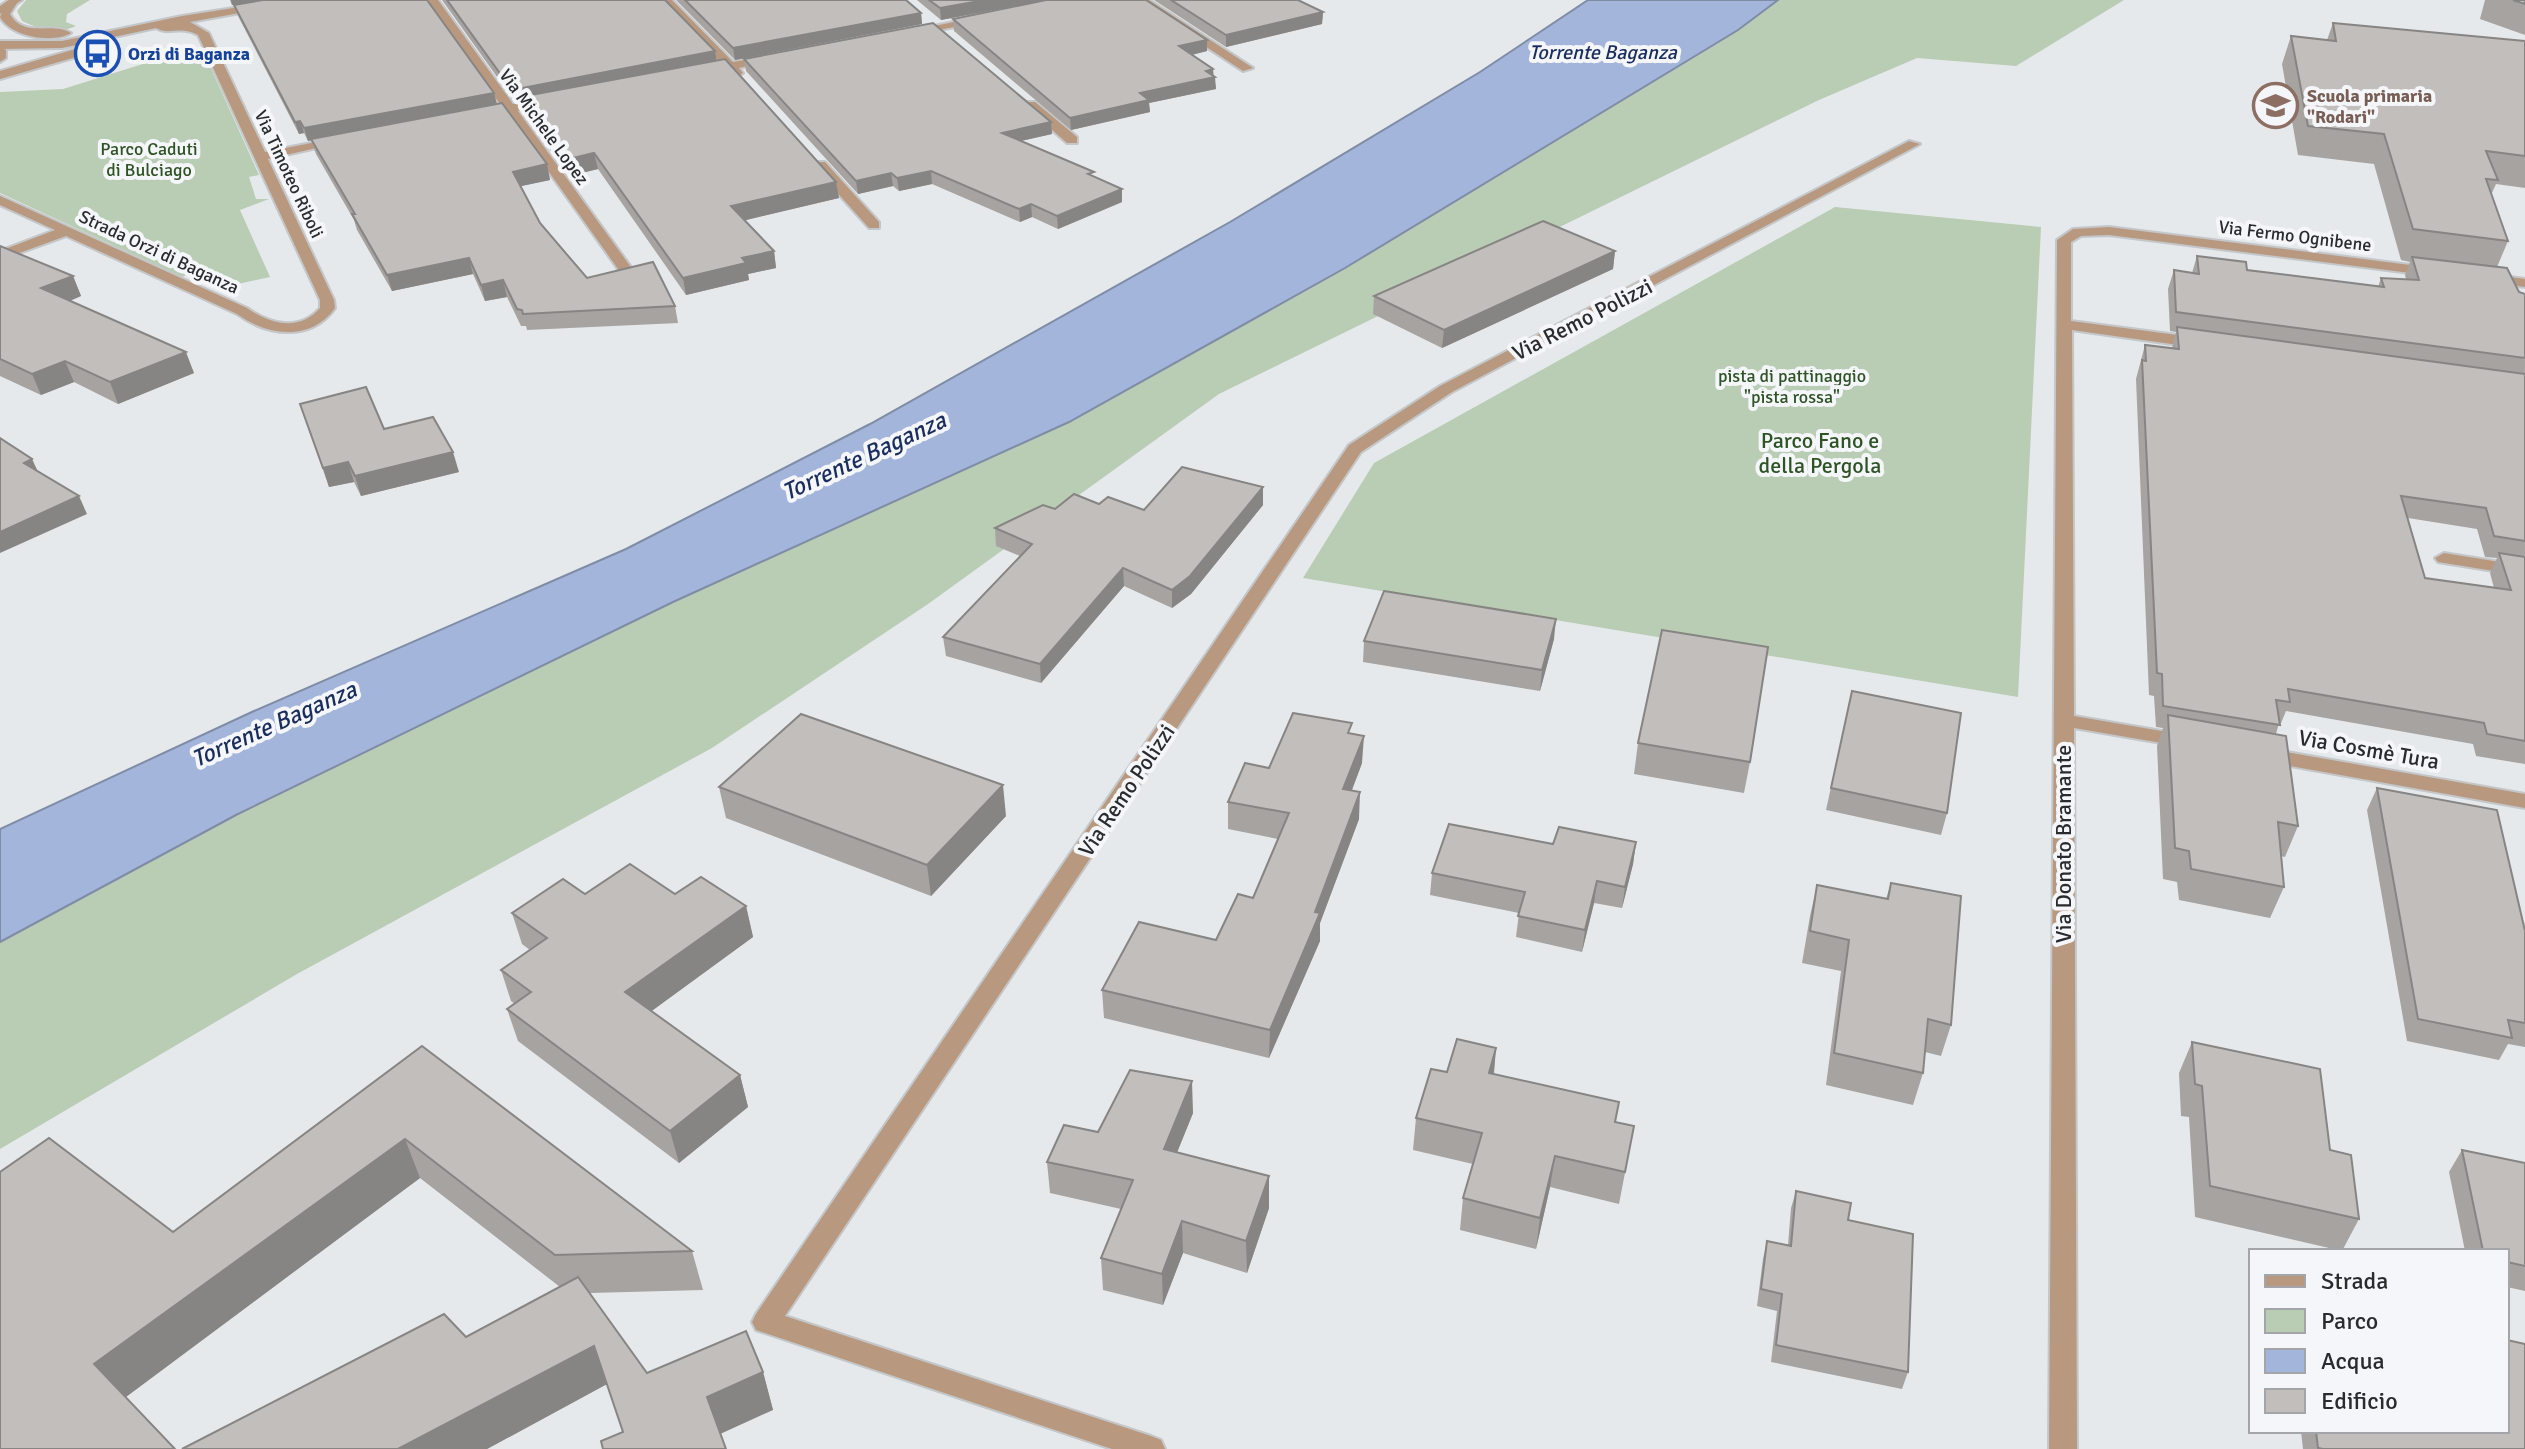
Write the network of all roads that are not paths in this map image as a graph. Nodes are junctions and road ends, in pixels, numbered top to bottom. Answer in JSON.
{"nodes":[{"id":1,"x":306,"y":0,"type":"edge"},
{"id":2,"x":432,"y":0,"type":"edge"},
{"id":3,"x":666,"y":0,"type":"edge"},
{"id":4,"x":1141,"y":0,"type":"edge"},
{"id":5,"x":9,"y":5,"type":"edge"},
{"id":6,"x":214,"y":15,"type":"junction"},
{"id":7,"x":995,"y":16,"type":"edge"},
{"id":8,"x":927,"y":18,"type":"edge"},
{"id":9,"x":159,"y":26,"type":"junction"},
{"id":10,"x":938,"y":27,"type":"junction"},
{"id":11,"x":198,"y":28,"type":"junction"},
{"id":12,"x":894,"y":36,"type":"edge"},
{"id":13,"x":950,"y":37,"type":"edge"},
{"id":14,"x":0,"y":47,"type":"edge"},
{"id":15,"x":791,"y":55,"type":"edge"},
{"id":16,"x":0,"y":58,"type":"edge"},
{"id":17,"x":732,"y":67,"type":"junction"},
{"id":18,"x":1247,"y":68,"type":"dead end"},
{"id":19,"x":0,"y":75,"type":"edge"},
{"id":20,"x":687,"y":75,"type":"edge"},
{"id":21,"x":752,"y":89,"type":"edge"},
{"id":22,"x":1023,"y":99,"type":"edge"},
{"id":23,"x":553,"y":101,"type":"edge"},
{"id":24,"x":509,"y":109,"type":"junction"},
{"id":25,"x":462,"y":118,"type":"edge"},
{"id":26,"x":354,"y":139,"type":"edge"},
{"id":27,"x":1072,"y":140,"type":"dead end"},
{"id":28,"x":1914,"y":144,"type":"dead end"},
{"id":29,"x":261,"y":157,"type":"junction"},
{"id":30,"x":813,"y":157,"type":"edge"},
{"id":31,"x":0,"y":200,"type":"edge"},
{"id":32,"x":874,"y":225,"type":"dead end"},
{"id":33,"x":66,"y":231,"type":"junction"},
{"id":34,"x":2064,"y":240,"type":"joint"},
{"id":35,"x":0,"y":256,"type":"edge"},
{"id":36,"x":628,"y":273,"type":"edge"},
{"id":37,"x":2448,"y":273,"type":"edge"},
{"id":38,"x":2479,"y":277,"type":"edge"},
{"id":39,"x":2525,"y":283,"type":"edge"},
{"id":40,"x":2063,"y":324,"type":"junction"},
{"id":41,"x":304,"y":325,"type":"joint"},
{"id":42,"x":2209,"y":344,"type":"edge"},
{"id":43,"x":2444,"y":558,"type":"dead end"},
{"id":44,"x":2525,"y":571,"type":"edge"},
{"id":45,"x":2063,"y":720,"type":"junction"},
{"id":46,"x":2202,"y":744,"type":"edge"},
{"id":47,"x":2248,"y":752,"type":"edge"},
{"id":48,"x":2525,"y":801,"type":"edge"},
{"id":49,"x":1151,"y":1449,"type":"edge"},
{"id":50,"x":2063,"y":1449,"type":"edge"}],
"edges":[{"from":1,"to":6,"type":"street"},
{"from":2,"to":24,"type":"street","name":"Via Michele Lopez"},
{"from":3,"to":17,"type":"street"},
{"from":4,"to":18,"type":"street"},
{"from":5,"to":9,"type":"street"},
{"from":6,"to":9,"type":"street"},
{"from":6,"to":11,"type":"street"},
{"from":7,"to":10,"type":"street"},
{"from":8,"to":10,"type":"street"},
{"from":9,"to":11,"type":"street"},
{"from":9,"to":14,"type":"street"},
{"from":9,"to":19,"type":"street"},
{"from":10,"to":12,"type":"street"},
{"from":10,"to":13,"type":"street"},
{"from":11,"to":29,"type":"street","name":"Via Timoteo Riboli"},
{"from":14,"to":16,"type":"street"},
{"from":15,"to":17,"type":"street"},
{"from":17,"to":20,"type":"street"},
{"from":17,"to":21,"type":"street"},
{"from":22,"to":27,"type":"street"},
{"from":23,"to":24,"type":"street"},
{"from":24,"to":25,"type":"street"},
{"from":24,"to":36,"type":"street","name":"Via Michele Lopez"},
{"from":26,"to":29,"type":"street"},
{"from":28,"to":49,"type":"street","name":"Via Remo Polizzi"},
{"from":29,"to":41,"type":"street","name":"Via Timoteo Riboli"},
{"from":30,"to":32,"type":"street"},
{"from":31,"to":33,"type":"street","name":"Strada Orzi di Baganza"},
{"from":33,"to":35,"type":"street"},
{"from":33,"to":41,"type":"street","name":"Strada Orzi di Baganza"},
{"from":34,"to":37,"type":"street","name":"Via Fermo Ognibene"},
{"from":34,"to":40,"type":"street","name":"Via Donato Bramante"},
{"from":38,"to":39,"type":"street"},
{"from":40,"to":42,"type":"street"},
{"from":40,"to":45,"type":"street","name":"Via Donato Bramante"},
{"from":43,"to":44,"type":"street"},
{"from":45,"to":46,"type":"street"},
{"from":45,"to":50,"type":"street","name":"Via Donato Bramante"},
{"from":47,"to":48,"type":"street","name":"Via Cosmè Tura"}]}
